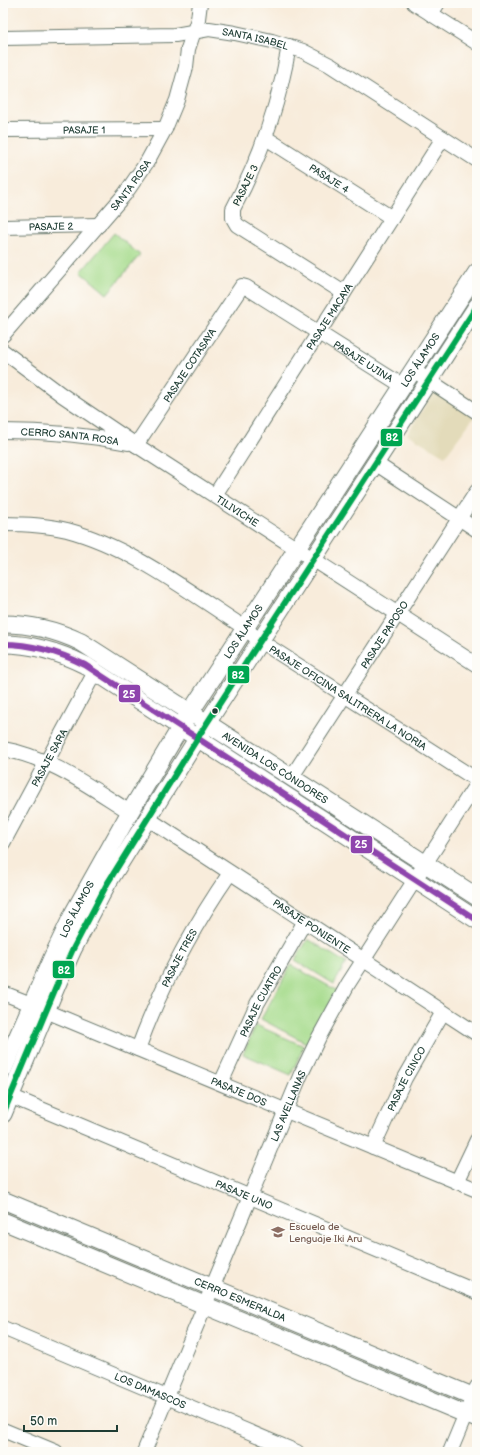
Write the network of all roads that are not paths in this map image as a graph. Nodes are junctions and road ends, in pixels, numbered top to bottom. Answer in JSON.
{"nodes":[{"id":1,"x":200,"y":3,"type":"edge"},
{"id":2,"x":414,"y":3,"type":"edge"},
{"id":3,"x":435,"y":8,"type":"edge"},
{"id":4,"x":194,"y":31,"type":"junction"},
{"id":5,"x":3,"y":38,"type":"edge"},
{"id":6,"x":477,"y":43,"type":"edge"},
{"id":7,"x":290,"y":46,"type":"junction"},
{"id":8,"x":165,"y":129,"type":"junction"},
{"id":9,"x":3,"y":130,"type":"edge"},
{"id":10,"x":266,"y":138,"type":"junction"},
{"id":11,"x":443,"y":138,"type":"junction"},
{"id":12,"x":477,"y":160,"type":"edge"},
{"id":13,"x":392,"y":218,"type":"junction"},
{"id":14,"x":99,"y":225,"type":"junction"},
{"id":15,"x":3,"y":227,"type":"edge"},
{"id":16,"x":477,"y":272,"type":"edge"},
{"id":17,"x":242,"y":286,"type":"joint"},
{"id":18,"x":344,"y":293,"type":"junction"},
{"id":19,"x":477,"y":306,"type":"edge"},
{"id":20,"x":319,"y":332,"type":"junction"},
{"id":21,"x":3,"y":335,"type":"edge"},
{"id":22,"x":3,"y":351,"type":"edge"},
{"id":23,"x":413,"y":370,"type":"junction"},
{"id":24,"x":429,"y":380,"type":"junction"},
{"id":25,"x":403,"y":386,"type":"junction"},
{"id":26,"x":477,"y":412,"type":"edge"},
{"id":27,"x":3,"y":432,"type":"edge"},
{"id":28,"x":136,"y":445,"type":"junction"},
{"id":29,"x":375,"y":463,"type":"junction"},
{"id":30,"x":477,"y":491,"type":"edge"},
{"id":31,"x":215,"y":496,"type":"junction"},
{"id":32,"x":459,"y":518,"type":"junction"},
{"id":33,"x":3,"y":524,"type":"edge"},
{"id":34,"x":477,"y":530,"type":"edge"},
{"id":35,"x":297,"y":548,"type":"junction"},
{"id":36,"x":313,"y":559,"type":"junction"},
{"id":37,"x":397,"y":614,"type":"junction"},
{"id":38,"x":3,"y":624,"type":"edge"},
{"id":39,"x":245,"y":628,"type":"junction"},
{"id":40,"x":260,"y":642,"type":"junction"},
{"id":41,"x":3,"y":644,"type":"edge"},
{"id":42,"x":477,"y":665,"type":"edge"},
{"id":43,"x":95,"y":672,"type":"junction"},
{"id":44,"x":344,"y":695,"type":"junction"},
{"id":45,"x":189,"y":712,"type":"junction"},
{"id":46,"x":207,"y":723,"type":"junction"},
{"id":47,"x":180,"y":728,"type":"junction"},
{"id":48,"x":197,"y":739,"type":"junction"},
{"id":49,"x":3,"y":749,"type":"edge"},
{"id":50,"x":47,"y":762,"type":"junction"},
{"id":51,"x":291,"y":778,"type":"junction"},
{"id":52,"x":477,"y":780,"type":"edge"},
{"id":53,"x":477,"y":783,"type":"edge"},
{"id":54,"x":130,"y":812,"type":"junction"},
{"id":55,"x":147,"y":818,"type":"junction"},
{"id":56,"x":4,"y":841,"type":"edge"},
{"id":57,"x":425,"y":863,"type":"junction"},
{"id":58,"x":230,"y":873,"type":"junction"},
{"id":59,"x":414,"y":880,"type":"junction"},
{"id":60,"x":477,"y":897,"type":"edge"},
{"id":61,"x":477,"y":920,"type":"edge"},
{"id":62,"x":305,"y":921,"type":"junction"},
{"id":63,"x":363,"y":959,"type":"junction"},
{"id":64,"x":3,"y":993,"type":"edge"},
{"id":65,"x":39,"y":1007,"type":"junction"},
{"id":66,"x":442,"y":1012,"type":"junction"},
{"id":67,"x":477,"y":1034,"type":"edge"},
{"id":68,"x":138,"y":1049,"type":"junction"},
{"id":69,"x":3,"y":1070,"type":"edge"},
{"id":70,"x":221,"y":1083,"type":"junction"},
{"id":71,"x":10,"y":1096,"type":"junction"},
{"id":72,"x":286,"y":1110,"type":"junction"},
{"id":73,"x":3,"y":1114,"type":"edge"},
{"id":74,"x":477,"y":1140,"type":"edge"},
{"id":75,"x":373,"y":1147,"type":"junction"},
{"id":76,"x":457,"y":1182,"type":"junction"},
{"id":77,"x":477,"y":1190,"type":"edge"},
{"id":78,"x":250,"y":1197,"type":"junction"},
{"id":79,"x":3,"y":1200,"type":"edge"},
{"id":80,"x":3,"y":1221,"type":"edge"},
{"id":81,"x":212,"y":1288,"type":"junction"},
{"id":82,"x":477,"y":1292,"type":"edge"},
{"id":83,"x":205,"y":1305,"type":"junction"},
{"id":84,"x":3,"y":1328,"type":"edge"},
{"id":85,"x":476,"y":1394,"type":"edge"},
{"id":86,"x":167,"y":1397,"type":"junction"},
{"id":87,"x":471,"y":1417,"type":"edge"},
{"id":88,"x":3,"y":1430,"type":"edge"},
{"id":89,"x":56,"y":1452,"type":"edge"},
{"id":90,"x":144,"y":1452,"type":"edge"},
{"id":91,"x":298,"y":1452,"type":"edge"},
{"id":92,"x":450,"y":1452,"type":"edge"}],
"edges":[{"from":1,"to":4,"type":"street","name":"SANTA ROSA"},
{"from":2,"to":3,"type":"street"},
{"from":3,"to":6,"type":"street"},
{"from":4,"to":5,"type":"street","name":"SANTA ISABEL"},
{"from":4,"to":7,"type":"street","name":"SANTA ISABEL"},
{"from":4,"to":8,"type":"street","name":"SANTA ROSA"},
{"from":7,"to":10,"type":"street","name":"PASAJE 3"},
{"from":7,"to":11,"type":"street","name":"SANTA ISABEL"},
{"from":8,"to":9,"type":"street","name":"PASAJE 1"},
{"from":8,"to":14,"type":"street","name":"SANTA ROSA"},
{"from":10,"to":13,"type":"street","name":"PASAJE 4"},
{"from":10,"to":18,"type":"street","name":"PASAJE 3"},
{"from":11,"to":12,"type":"street","name":"SANTA ISABEL"},
{"from":11,"to":13,"type":"street","name":"PASAJE MACAYA"},
{"from":13,"to":18,"type":"street","name":"PASAJE MACAYA"},
{"from":14,"to":15,"type":"street","name":"PASAJE 2"},
{"from":14,"to":21,"type":"street","name":"SANTA ROSA"},
{"from":16,"to":23,"type":"street","name":"LOS ÁLAMOS"},
{"from":17,"to":20,"type":"street","name":"PASAJE UJINA"},
{"from":17,"to":28,"type":"street","name":"PASAJE COTASAYA"},
{"from":18,"to":20,"type":"street","name":"PASAJE MACAYA"},
{"from":19,"to":24,"type":"street","name":"LOS ÁLAMOS"},
{"from":20,"to":25,"type":"street","name":"PASAJE UJINA"},
{"from":20,"to":31,"type":"street","name":"PASAJE MACAYA"},
{"from":22,"to":28,"type":"street","name":"TILIVICHE"},
{"from":23,"to":24,"type":"street"},
{"from":23,"to":25,"type":"street","name":"LOS ÁLAMOS"},
{"from":24,"to":26,"type":"street"},
{"from":24,"to":29,"type":"street","name":"LOS ÁLAMOS"},
{"from":25,"to":35,"type":"street","name":"LOS ÁLAMOS"},
{"from":27,"to":28,"type":"street","name":"CERRO SANTA ROSA"},
{"from":28,"to":31,"type":"street","name":"TILIVICHE"},
{"from":29,"to":32,"type":"street"},
{"from":29,"to":36,"type":"street","name":"LOS ÁLAMOS"},
{"from":30,"to":32,"type":"street","name":"PASAJE PAPOSO"},
{"from":31,"to":35,"type":"street","name":"TILIVICHE"},
{"from":32,"to":34,"type":"street"},
{"from":32,"to":37,"type":"street","name":"PASAJE PAPOSO"},
{"from":33,"to":39,"type":"street","name":"PASAJE OFICINA SALITRERA LA NORIA"},
{"from":35,"to":36,"type":"street","name":"TILIVICHE"},
{"from":35,"to":39,"type":"street","name":"LOS ÁLAMOS"},
{"from":36,"to":37,"type":"street","name":"TILIVICHE"},
{"from":36,"to":40,"type":"street","name":"LOS ÁLAMOS"},
{"from":37,"to":42,"type":"street","name":"TILIVICHE"},
{"from":37,"to":44,"type":"street","name":"PASAJE PAPOSO"},
{"from":38,"to":45,"type":"street","name":"AVENIDA LOS CÓNDORES"},
{"from":39,"to":40,"type":"street","name":"PASAJE OFICINA SALITRERA LA NORIA"},
{"from":39,"to":45,"type":"street","name":"LOS ÁLAMOS"},
{"from":40,"to":44,"type":"street","name":"PASAJE OFICINA SALITRERA LA NORIA"},
{"from":40,"to":46,"type":"street","name":"LOS ÁLAMOS"},
{"from":41,"to":43,"type":"street","name":"AVENIDA LOS CÓNDORES"},
{"from":43,"to":47,"type":"street","name":"AVENIDA LOS CÓNDORES"},
{"from":43,"to":50,"type":"street","name":"PASAJE SARA"},
{"from":44,"to":51,"type":"street","name":"PASAJE PAPOSO"},
{"from":44,"to":52,"type":"street","name":"PASAJE OFICINA SALITRERA LA NORIA"},
{"from":45,"to":46,"type":"street","name":"AVENIDA LOS CÓNDORES"},
{"from":45,"to":47,"type":"street","name":"LOS ÁLAMOS"},
{"from":46,"to":48,"type":"street","name":"LOS ÁLAMOS"},
{"from":46,"to":51,"type":"street","name":"AVENIDA LOS CÓNDORES"},
{"from":47,"to":48,"type":"street","name":"AVENIDA LOS CÓNDORES"},
{"from":47,"to":54,"type":"street","name":"LOS ÁLAMOS"},
{"from":48,"to":55,"type":"street","name":"LOS ÁLAMOS"},
{"from":48,"to":59,"type":"street","name":"AVENIDA LOS CÓNDORES"},
{"from":49,"to":50,"type":"street"},
{"from":50,"to":54,"type":"street"},
{"from":50,"to":56,"type":"street","name":"PASAJE SARA"},
{"from":51,"to":57,"type":"street","name":"AVENIDA LOS CÓNDORES"},
{"from":53,"to":57,"type":"street","name":"LAS AVELLANAS"},
{"from":54,"to":65,"type":"street","name":"LOS ÁLAMOS"},
{"from":55,"to":58,"type":"street","name":"PASAJE PONIENTE"},
{"from":55,"to":65,"type":"street","name":"LOS ÁLAMOS"},
{"from":57,"to":59,"type":"street","name":"LAS AVELLANAS"},
{"from":57,"to":60,"type":"street","name":"AVENIDA LOS CÓNDORES"},
{"from":58,"to":62,"type":"street","name":"PASAJE PONIENTE"},
{"from":58,"to":68,"type":"street","name":"PASAJE TRES"},
{"from":59,"to":61,"type":"street","name":"AVENIDA LOS CÓNDORES"},
{"from":59,"to":63,"type":"street","name":"LAS AVELLANAS"},
{"from":62,"to":63,"type":"street","name":"PASAJE PONIENTE"},
{"from":62,"to":70,"type":"street","name":"PASAJE CUATRO"},
{"from":63,"to":66,"type":"street","name":"PASAJE PONIENTE"},
{"from":63,"to":72,"type":"street","name":"LAS AVELLANAS"},
{"from":64,"to":65,"type":"street","name":"PASAJE DOS"},
{"from":65,"to":68,"type":"street","name":"PASAJE DOS"},
{"from":65,"to":69,"type":"street","name":"LOS ÁLAMOS"},
{"from":65,"to":71,"type":"street","name":"LOS ÁLAMOS"},
{"from":66,"to":67,"type":"street","name":"PASAJE PONIENTE"},
{"from":66,"to":75,"type":"street","name":"PASAJE CINCO"},
{"from":68,"to":70,"type":"street","name":"PASAJE DOS"},
{"from":70,"to":72,"type":"street","name":"PASAJE DOS"},
{"from":71,"to":73,"type":"street","name":"LOS ÁLAMOS"},
{"from":71,"to":78,"type":"street","name":"PASAJE UNO"},
{"from":72,"to":75,"type":"street","name":"PASAJE DOS"},
{"from":72,"to":78,"type":"street","name":"LAS AVELLANAS"},
{"from":74,"to":76,"type":"street"},
{"from":75,"to":76,"type":"street","name":"PASAJE DOS"},
{"from":76,"to":77,"type":"street","name":"PASAJE DOS"},
{"from":78,"to":81,"type":"street","name":"LAS AVELLANAS"},
{"from":78,"to":82,"type":"street","name":"PASAJE UNO"},
{"from":79,"to":81,"type":"street","name":"CERRO ESMERALDA"},
{"from":80,"to":83,"type":"street","name":"CERRO ESMERALDA"},
{"from":81,"to":83,"type":"street","name":"LAS AVELLANAS"},
{"from":81,"to":85,"type":"street","name":"CERRO ESMERALDA"},
{"from":83,"to":86,"type":"street","name":"LAS AVELLANAS"},
{"from":83,"to":87,"type":"street","name":"CERRO ESMERALDA"},
{"from":84,"to":86,"type":"street","name":"LOS DAMASCOS"},
{"from":85,"to":87,"type":"street"},
{"from":86,"to":90,"type":"street","name":"LAS AVELLANAS"},
{"from":86,"to":91,"type":"street","name":"LOS DAMASCOS"},
{"from":87,"to":92,"type":"street"},
{"from":88,"to":89,"type":"street"}]}
